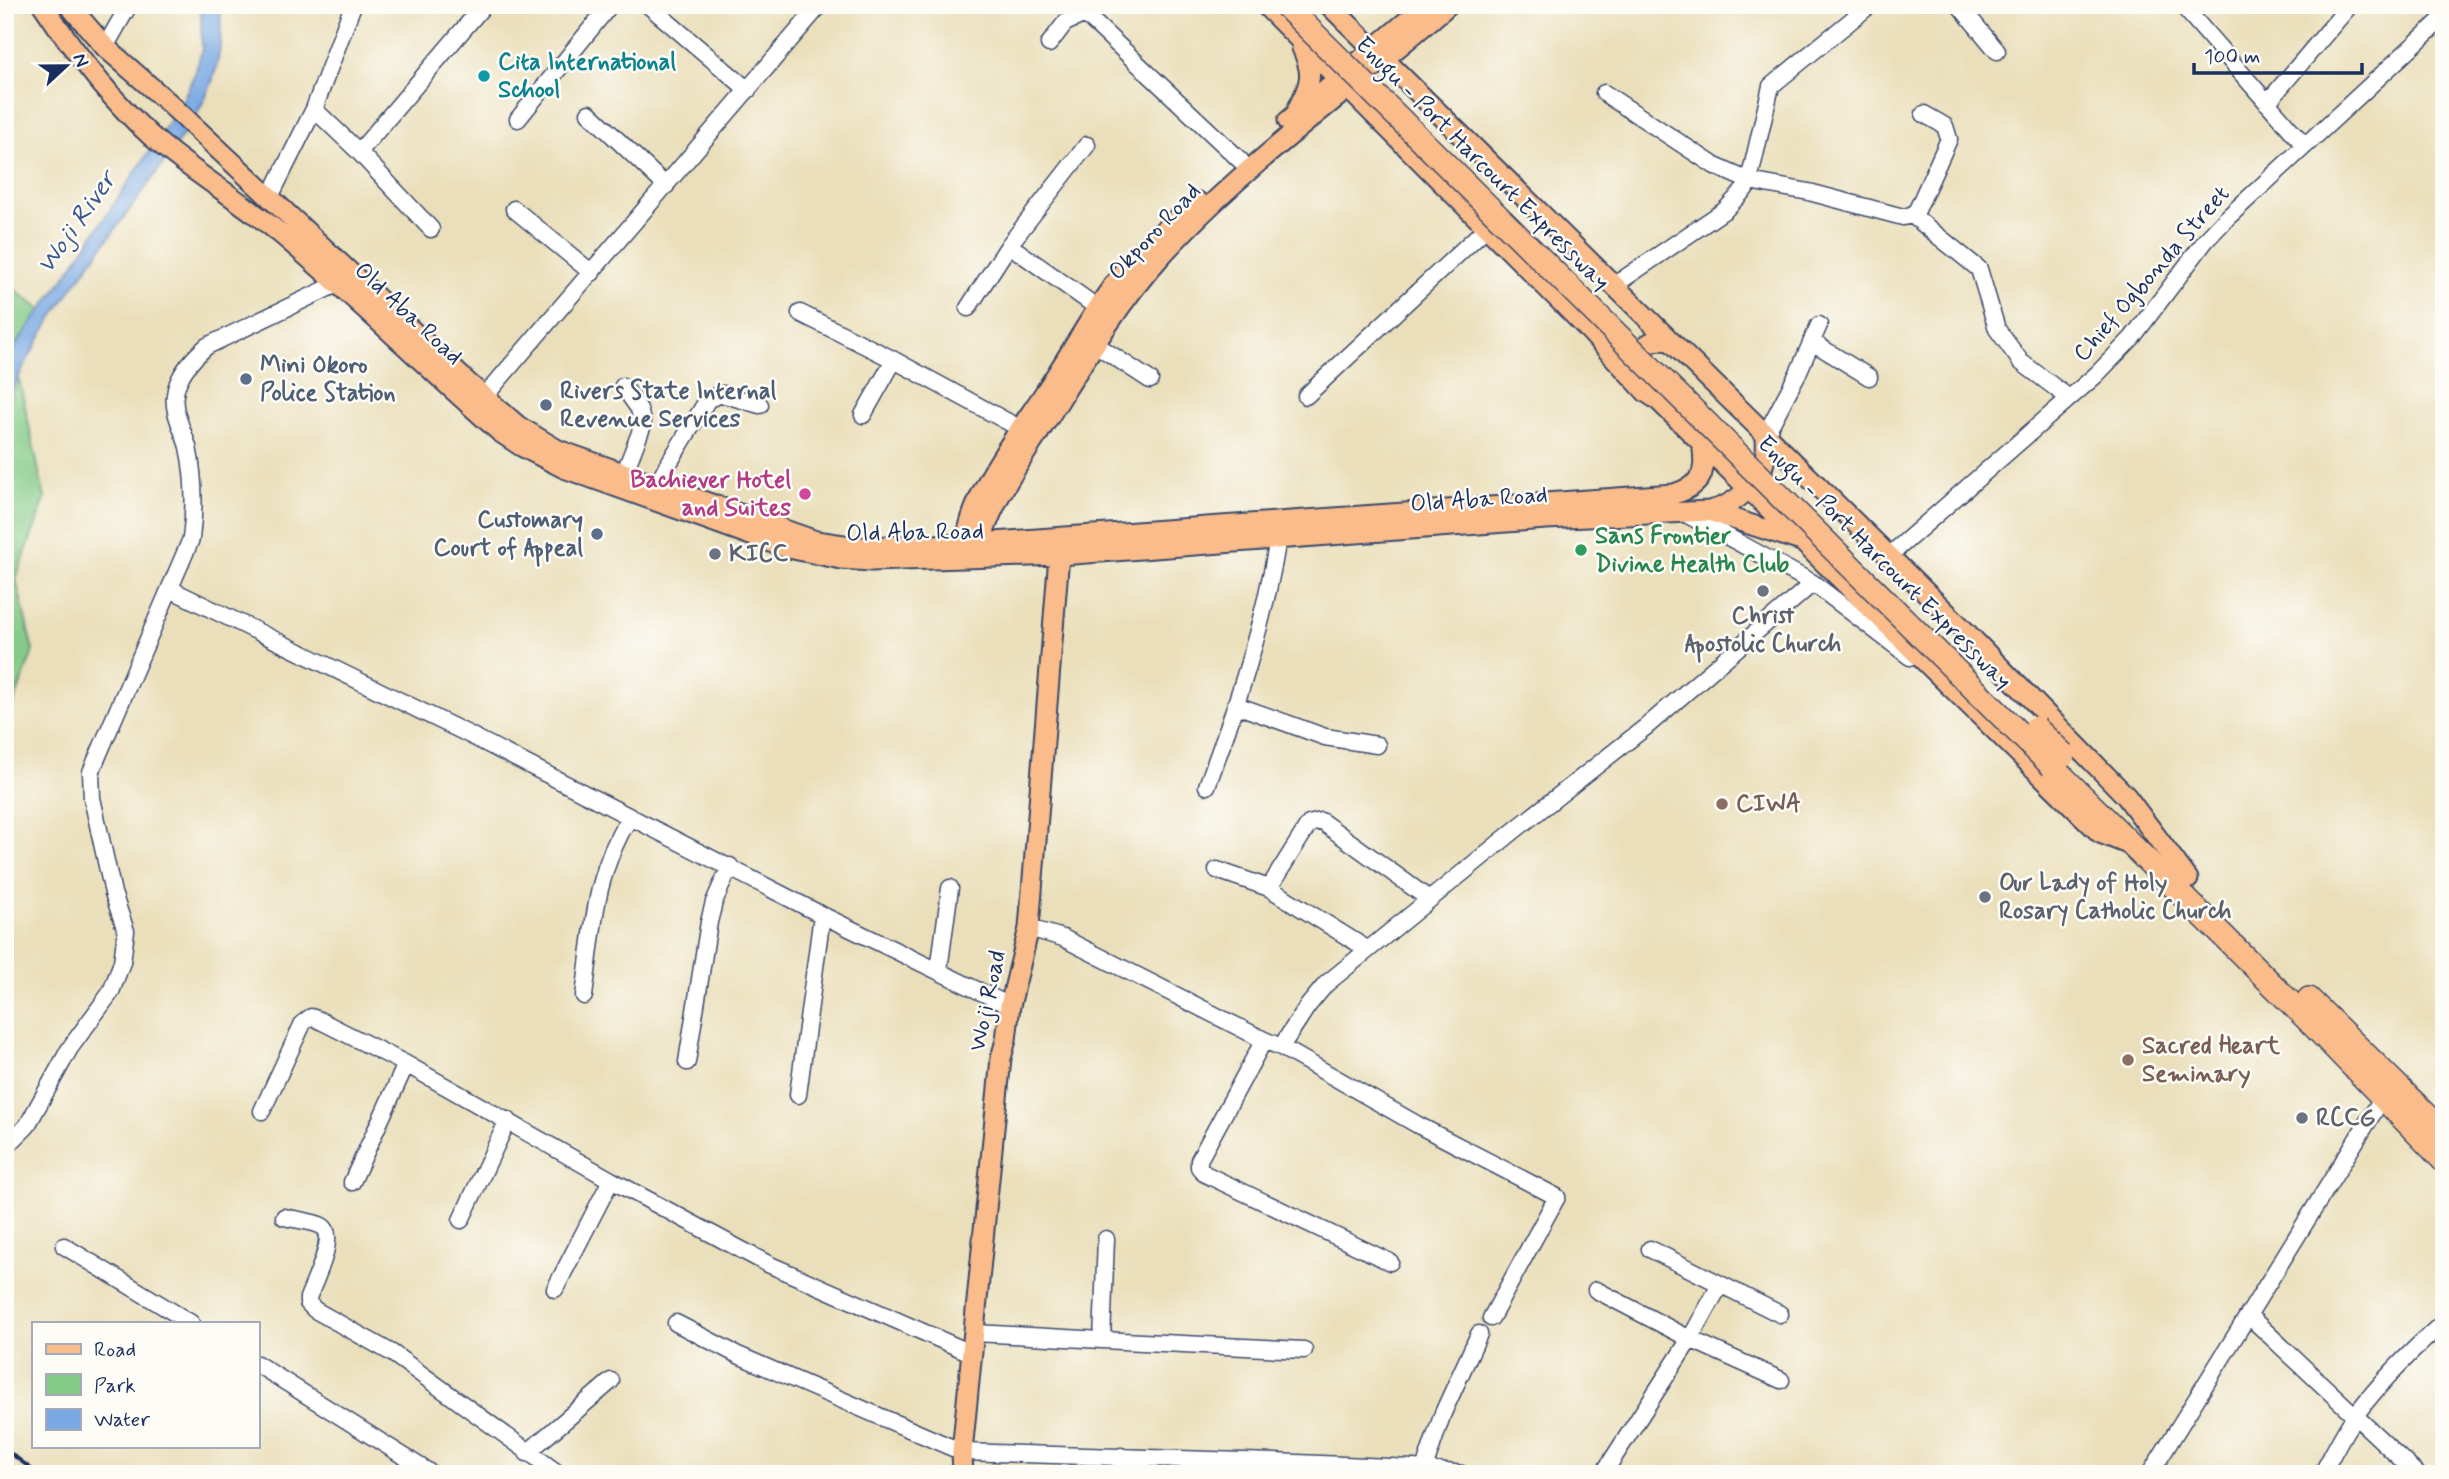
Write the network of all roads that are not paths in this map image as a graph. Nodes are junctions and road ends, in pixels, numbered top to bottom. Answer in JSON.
{"nodes":[{"id":1,"x":43,"y":5,"type":"edge"},
{"id":2,"x":69,"y":5,"type":"edge"},
{"id":3,"x":129,"y":5,"type":"edge"},
{"id":4,"x":353,"y":5,"type":"edge"},
{"id":5,"x":484,"y":5,"type":"edge"},
{"id":6,"x":610,"y":5,"type":"edge"},
{"id":7,"x":648,"y":5,"type":"edge"},
{"id":8,"x":820,"y":5,"type":"edge"},
{"id":9,"x":1265,"y":5,"type":"edge"},
{"id":10,"x":1285,"y":5,"type":"edge"},
{"id":11,"x":1306,"y":5,"type":"edge"},
{"id":12,"x":1329,"y":5,"type":"edge"},
{"id":13,"x":1426,"y":5,"type":"edge"},
{"id":14,"x":1448,"y":5,"type":"edge"},
{"id":15,"x":1870,"y":5,"type":"edge"},
{"id":16,"x":1959,"y":5,"type":"edge"},
{"id":17,"x":2350,"y":5,"type":"edge"},
{"id":18,"x":2190,"y":8,"type":"edge"},
{"id":19,"x":2444,"y":17,"type":"edge"},
{"id":20,"x":1424,"y":26,"type":"junction"},
{"id":21,"x":1297,"y":37,"type":"junction"},
{"id":22,"x":1049,"y":44,"type":"dead end"},
{"id":23,"x":105,"y":47,"type":"junction"},
{"id":24,"x":1997,"y":51,"type":"dead end"},
{"id":25,"x":1379,"y":54,"type":"junction"},
{"id":26,"x":1343,"y":84,"type":"junction"},
{"id":27,"x":748,"y":90,"type":"junction"},
{"id":28,"x":1604,"y":93,"type":"dead end"},
{"id":29,"x":2267,"y":103,"type":"junction"},
{"id":30,"x":314,"y":108,"type":"junction"},
{"id":31,"x":589,"y":113,"type":"dead end"},
{"id":32,"x":1439,"y":114,"type":"junction"},
{"id":33,"x":1924,"y":114,"type":"dead end"},
{"id":34,"x":518,"y":119,"type":"dead end"},
{"id":35,"x":1300,"y":120,"type":"junction"},
{"id":36,"x":1390,"y":130,"type":"junction"},
{"id":37,"x":1087,"y":145,"type":"dead end"},
{"id":38,"x":2305,"y":146,"type":"junction"},
{"id":39,"x":359,"y":152,"type":"junction"},
{"id":40,"x":1241,"y":162,"type":"junction"},
{"id":41,"x":1749,"y":181,"type":"junction"},
{"id":42,"x":666,"y":186,"type":"junction"},
{"id":43,"x":270,"y":197,"type":"junction"},
{"id":44,"x":514,"y":209,"type":"dead end"},
{"id":45,"x":1912,"y":215,"type":"junction"},
{"id":46,"x":1487,"y":228,"type":"junction"},
{"id":47,"x":431,"y":229,"type":"dead end"},
{"id":48,"x":1009,"y":245,"type":"junction"},
{"id":49,"x":592,"y":273,"type":"junction"},
{"id":50,"x":346,"y":279,"type":"junction"},
{"id":51,"x":1613,"y":286,"type":"junction"},
{"id":52,"x":968,"y":308,"type":"dead end"},
{"id":53,"x":1098,"y":308,"type":"junction"},
{"id":54,"x":800,"y":313,"type":"dead end"},
{"id":55,"x":1819,"y":325,"type":"dead end"},
{"id":56,"x":1670,"y":341,"type":"junction"},
{"id":57,"x":1812,"y":342,"type":"junction"},
{"id":58,"x":1095,"y":344,"type":"junction"},
{"id":59,"x":894,"y":360,"type":"junction"},
{"id":60,"x":1868,"y":377,"type":"dead end"},
{"id":61,"x":1150,"y":380,"type":"dead end"},
{"id":62,"x":623,"y":386,"type":"dead end"},
{"id":63,"x":1306,"y":396,"type":"dead end"},
{"id":64,"x":484,"y":397,"type":"junction"},
{"id":65,"x":2069,"y":398,"type":"junction"},
{"id":66,"x":1658,"y":400,"type":"junction"},
{"id":67,"x":760,"y":405,"type":"dead end"},
{"id":68,"x":863,"y":415,"type":"dead end"},
{"id":69,"x":1021,"y":429,"type":"junction"},
{"id":70,"x":1766,"y":434,"type":"junction"},
{"id":71,"x":1702,"y":443,"type":"junction"},
{"id":72,"x":624,"y":474,"type":"junction"},
{"id":73,"x":655,"y":485,"type":"junction"},
{"id":74,"x":1748,"y":489,"type":"junction"},
{"id":75,"x":1709,"y":511,"type":"junction"},
{"id":76,"x":1682,"y":512,"type":"junction"},
{"id":77,"x":1278,"y":539,"type":"junction"},
{"id":78,"x":1802,"y":541,"type":"junction"},
{"id":79,"x":1060,"y":546,"type":"junction"},
{"id":80,"x":973,"y":550,"type":"junction"},
{"id":81,"x":1890,"y":555,"type":"junction"},
{"id":82,"x":1812,"y":583,"type":"junction"},
{"id":83,"x":170,"y":589,"type":"junction"},
{"id":84,"x":1924,"y":660,"type":"junction"},
{"id":85,"x":1236,"y":705,"type":"junction"},
{"id":86,"x":1377,"y":746,"type":"dead end"},
{"id":87,"x":2058,"y":761,"type":"junction"},
{"id":88,"x":1207,"y":786,"type":"dead end"},
{"id":89,"x":630,"y":817,"type":"junction"},
{"id":90,"x":2133,"y":846,"type":"junction"},
{"id":91,"x":730,"y":866,"type":"junction"},
{"id":92,"x":1217,"y":870,"type":"dead end"},
{"id":93,"x":2188,"y":879,"type":"junction"},
{"id":94,"x":950,"y":888,"type":"dead end"},
{"id":95,"x":1269,"y":888,"type":"junction"},
{"id":96,"x":1429,"y":900,"type":"junction"},
{"id":97,"x":822,"y":915,"type":"junction"},
{"id":98,"x":1029,"y":928,"type":"junction"},
{"id":99,"x":1367,"y":949,"type":"junction"},
{"id":100,"x":939,"y":970,"type":"junction"},
{"id":101,"x":584,"y":996,"type":"dead end"},
{"id":102,"x":1010,"y":1006,"type":"junction"},
{"id":103,"x":1264,"y":1040,"type":"junction"},
{"id":104,"x":1281,"y":1046,"type":"junction"},
{"id":105,"x":687,"y":1062,"type":"dead end"},
{"id":106,"x":406,"y":1064,"type":"junction"},
{"id":107,"x":798,"y":1095,"type":"dead end"},
{"id":108,"x":2383,"y":1097,"type":"junction"},
{"id":109,"x":262,"y":1111,"type":"dead end"},
{"id":110,"x":508,"y":1120,"type":"junction"},
{"id":111,"x":2444,"y":1132,"type":"edge"},
{"id":112,"x":5,"y":1148,"type":"edge"},
{"id":113,"x":2444,"y":1161,"type":"edge"},
{"id":114,"x":611,"y":1180,"type":"junction"},
{"id":115,"x":352,"y":1182,"type":"dead end"},
{"id":116,"x":285,"y":1217,"type":"dead end"},
{"id":117,"x":461,"y":1220,"type":"dead end"},
{"id":118,"x":1106,"y":1239,"type":"dead end"},
{"id":119,"x":64,"y":1246,"type":"dead end"},
{"id":120,"x":1650,"y":1249,"type":"dead end"},
{"id":121,"x":1390,"y":1262,"type":"dead end"},
{"id":122,"x":1720,"y":1285,"type":"junction"},
{"id":123,"x":555,"y":1289,"type":"dead end"},
{"id":124,"x":1596,"y":1290,"type":"dead end"},
{"id":125,"x":1780,"y":1314,"type":"dead end"},
{"id":126,"x":2249,"y":1315,"type":"junction"},
{"id":127,"x":1491,"y":1318,"type":"dead end"},
{"id":128,"x":189,"y":1322,"type":"edge"},
{"id":129,"x":2444,"y":1322,"type":"edge"},
{"id":130,"x":676,"y":1323,"type":"dead end"},
{"id":131,"x":975,"y":1333,"type":"junction"},
{"id":132,"x":1479,"y":1334,"type":"dead end"},
{"id":133,"x":1690,"y":1339,"type":"junction"},
{"id":134,"x":1102,"y":1340,"type":"junction"},
{"id":135,"x":1304,"y":1350,"type":"dead end"},
{"id":136,"x":973,"y":1353,"type":"junction"},
{"id":137,"x":259,"y":1365,"type":"edge"},
{"id":138,"x":1781,"y":1380,"type":"dead end"},
{"id":139,"x":611,"y":1381,"type":"dead end"},
{"id":140,"x":2356,"y":1415,"type":"junction"},
{"id":141,"x":962,"y":1452,"type":"junction"},
{"id":142,"x":527,"y":1453,"type":"junction"},
{"id":143,"x":1121,"y":1456,"type":"junction"},
{"id":144,"x":1416,"y":1470,"type":"edge"},
{"id":145,"x":432,"y":1474,"type":"edge"},
{"id":146,"x":559,"y":1474,"type":"edge"},
{"id":147,"x":963,"y":1474,"type":"edge"},
{"id":148,"x":1119,"y":1474,"type":"edge"},
{"id":149,"x":1462,"y":1474,"type":"edge"},
{"id":150,"x":1603,"y":1474,"type":"edge"},
{"id":151,"x":2150,"y":1474,"type":"edge"},
{"id":152,"x":2322,"y":1474,"type":"edge"},
{"id":153,"x":2417,"y":1474,"type":"edge"}],
"edges":[{"from":1,"to":50,"type":"main road","name":"Old Aba Road"},
{"from":2,"to":23,"type":"main road","name":"Old Aba Road"},
{"from":3,"to":23,"type":"street"},
{"from":4,"to":30,"type":"street"},
{"from":5,"to":39,"type":"street"},
{"from":6,"to":34,"type":"street"},
{"from":7,"to":27,"type":"street"},
{"from":8,"to":27,"type":"street"},
{"from":9,"to":21,"type":"main road"},
{"from":10,"to":87,"type":"highway","name":"Enugu - Port Harcourt Expressway","bridge":true},
{"from":11,"to":87,"type":"highway","name":"Enugu - Port Harcourt Expressway","bridge":true},
{"from":12,"to":25,"type":"main road"},
{"from":13,"to":25,"type":"main road","name":"Okporo Road"},
{"from":14,"to":20,"type":"main road","name":"Okporo Road"},
{"from":15,"to":41,"type":"street"},
{"from":16,"to":24,"type":"street"},
{"from":17,"to":29,"type":"street"},
{"from":18,"to":29,"type":"street"},
{"from":19,"to":38,"type":"street","name":"Chief Ogbonda Street"},
{"from":20,"to":25,"type":"main road","name":"Okporo Road"},
{"from":20,"to":32,"type":"main road"},
{"from":21,"to":26,"type":"main road"},
{"from":21,"to":35,"type":"main road"},
{"from":22,"to":40,"type":"street"},
{"from":23,"to":43,"type":"main road","name":"Old Aba Road"},
{"from":25,"to":26,"type":"main road","name":"Okporo Road"},
{"from":25,"to":32,"type":"main road"},
{"from":26,"to":35,"type":"main road","name":"Okporo Road"},
{"from":26,"to":36,"type":"main road"},
{"from":27,"to":42,"type":"street"},
{"from":28,"to":41,"type":"street"},
{"from":29,"to":38,"type":"street"},
{"from":30,"to":39,"type":"street"},
{"from":30,"to":43,"type":"street"},
{"from":31,"to":42,"type":"street"},
{"from":32,"to":51,"type":"main road"},
{"from":33,"to":45,"type":"street"},
{"from":35,"to":36,"type":"main road"},
{"from":35,"to":40,"type":"main road","name":"Okporo Road"},
{"from":35,"to":58,"type":"main road","name":"Okporo Road"},
{"from":36,"to":46,"type":"main road"},
{"from":37,"to":48,"type":"street"},
{"from":38,"to":65,"type":"street","name":"Chief Ogbonda Street"},
{"from":39,"to":47,"type":"street"},
{"from":40,"to":53,"type":"main road","name":"Okporo Road"},
{"from":41,"to":45,"type":"street"},
{"from":41,"to":51,"type":"street"},
{"from":42,"to":49,"type":"street"},
{"from":43,"to":50,"type":"main road","name":"Old Aba Road"},
{"from":44,"to":49,"type":"street"},
{"from":45,"to":65,"type":"street"},
{"from":46,"to":63,"type":"street"},
{"from":46,"to":66,"type":"main road"},
{"from":48,"to":52,"type":"street"},
{"from":48,"to":53,"type":"street"},
{"from":49,"to":64,"type":"street"},
{"from":50,"to":64,"type":"main road","name":"Old Aba Road"},
{"from":50,"to":80,"type":"main road","name":"Old Aba Road"},
{"from":50,"to":83,"type":"street"},
{"from":51,"to":56,"type":"main road"},
{"from":53,"to":69,"type":"main road","name":"Okporo Road"},
{"from":54,"to":59,"type":"street"},
{"from":55,"to":57,"type":"street"},
{"from":56,"to":66,"type":"main road"},
{"from":56,"to":70,"type":"main road"},
{"from":57,"to":60,"type":"street"},
{"from":57,"to":70,"type":"street"},
{"from":58,"to":61,"type":"street"},
{"from":58,"to":80,"type":"main road","name":"Okporo Road"},
{"from":59,"to":68,"type":"street"},
{"from":59,"to":69,"type":"street"},
{"from":62,"to":72,"type":"street"},
{"from":64,"to":72,"type":"main road","name":"Old Aba Road"},
{"from":65,"to":81,"type":"street","name":"Chief Ogbonda Street"},
{"from":66,"to":71,"type":"main road"},
{"from":67,"to":73,"type":"street"},
{"from":69,"to":80,"type":"main road","name":"Okporo Road"},
{"from":70,"to":74,"type":"main road","name":"Old Aba Road"},
{"from":70,"to":81,"type":"main road"},
{"from":71,"to":74,"type":"main road"},
{"from":71,"to":79,"type":"main road","name":"Old Aba Road"},
{"from":72,"to":73,"type":"main road","name":"Old Aba Road"},
{"from":73,"to":80,"type":"main road","name":"Old Aba Road"},
{"from":74,"to":75,"type":"main road","name":"Old Aba Road"},
{"from":74,"to":78,"type":"main road"},
{"from":75,"to":76,"type":"main road","name":"Old Aba Road"},
{"from":75,"to":78,"type":"main road"},
{"from":76,"to":77,"type":"main road","name":"Old Aba Road"},
{"from":76,"to":82,"type":"street"},
{"from":77,"to":79,"type":"main road","name":"Old Aba Road"},
{"from":77,"to":85,"type":"street"},
{"from":78,"to":84,"type":"main road"},
{"from":79,"to":80,"type":"main road","name":"Old Aba Road"},
{"from":79,"to":98,"type":"main road","name":"Woji Road"},
{"from":81,"to":93,"type":"main road"},
{"from":82,"to":84,"type":"street"},
{"from":82,"to":96,"type":"street"},
{"from":83,"to":89,"type":"street"},
{"from":83,"to":112,"type":"street"},
{"from":84,"to":90,"type":"main road"},
{"from":85,"to":86,"type":"street"},
{"from":85,"to":88,"type":"street"},
{"from":87,"to":90,"type":"highway","name":"Enugu - Port Harcourt Expressway"},
{"from":87,"to":93,"type":"highway","name":"Enugu - Port Harcourt Expressway"},
{"from":89,"to":91,"type":"street"},
{"from":89,"to":101,"type":"street"},
{"from":90,"to":108,"type":"highway","name":"Enugu - Port Harcourt Expressway"},
{"from":91,"to":97,"type":"street"},
{"from":91,"to":105,"type":"street"},
{"from":92,"to":95,"type":"street"},
{"from":93,"to":111,"type":"highway","name":"Enugu - Port Harcourt Expressway"},
{"from":94,"to":100,"type":"street"},
{"from":95,"to":96,"type":"street"},
{"from":95,"to":99,"type":"street"},
{"from":96,"to":99,"type":"street"},
{"from":97,"to":100,"type":"street"},
{"from":97,"to":107,"type":"street"},
{"from":98,"to":102,"type":"main road","name":"Woji Road"},
{"from":98,"to":103,"type":"street"},
{"from":99,"to":104,"type":"street"},
{"from":100,"to":102,"type":"street"},
{"from":102,"to":131,"type":"main road","name":"Woji Road"},
{"from":103,"to":104,"type":"street"},
{"from":103,"to":121,"type":"street"},
{"from":104,"to":127,"type":"street"},
{"from":106,"to":109,"type":"street"},
{"from":106,"to":110,"type":"street"},
{"from":106,"to":115,"type":"street"},
{"from":108,"to":113,"type":"highway","name":"Enugu - Port Harcourt Expressway"},
{"from":108,"to":126,"type":"street"},
{"from":110,"to":114,"type":"street"},
{"from":110,"to":117,"type":"street"},
{"from":114,"to":123,"type":"street"},
{"from":114,"to":136,"type":"street"},
{"from":116,"to":142,"type":"street"},
{"from":118,"to":134,"type":"street"},
{"from":119,"to":128,"type":"street"},
{"from":120,"to":122,"type":"street"},
{"from":122,"to":125,"type":"street"},
{"from":122,"to":133,"type":"street"},
{"from":124,"to":133,"type":"street"},
{"from":126,"to":140,"type":"street"},
{"from":126,"to":151,"type":"street"},
{"from":129,"to":140,"type":"street"},
{"from":130,"to":141,"type":"street"},
{"from":131,"to":134,"type":"street"},
{"from":131,"to":136,"type":"main road","name":"Woji Road"},
{"from":132,"to":144,"type":"street"},
{"from":133,"to":138,"type":"street"},
{"from":133,"to":150,"type":"street"},
{"from":134,"to":135,"type":"street"},
{"from":136,"to":141,"type":"main road","name":"Woji Road"},
{"from":137,"to":145,"type":"street"},
{"from":139,"to":142,"type":"street"},
{"from":140,"to":152,"type":"street"},
{"from":140,"to":153,"type":"street"},
{"from":141,"to":143,"type":"street"},
{"from":141,"to":147,"type":"main road","name":"Woji Road"},
{"from":142,"to":146,"type":"street"},
{"from":143,"to":144,"type":"street"},
{"from":143,"to":148,"type":"street"},
{"from":144,"to":149,"type":"street"}]}
